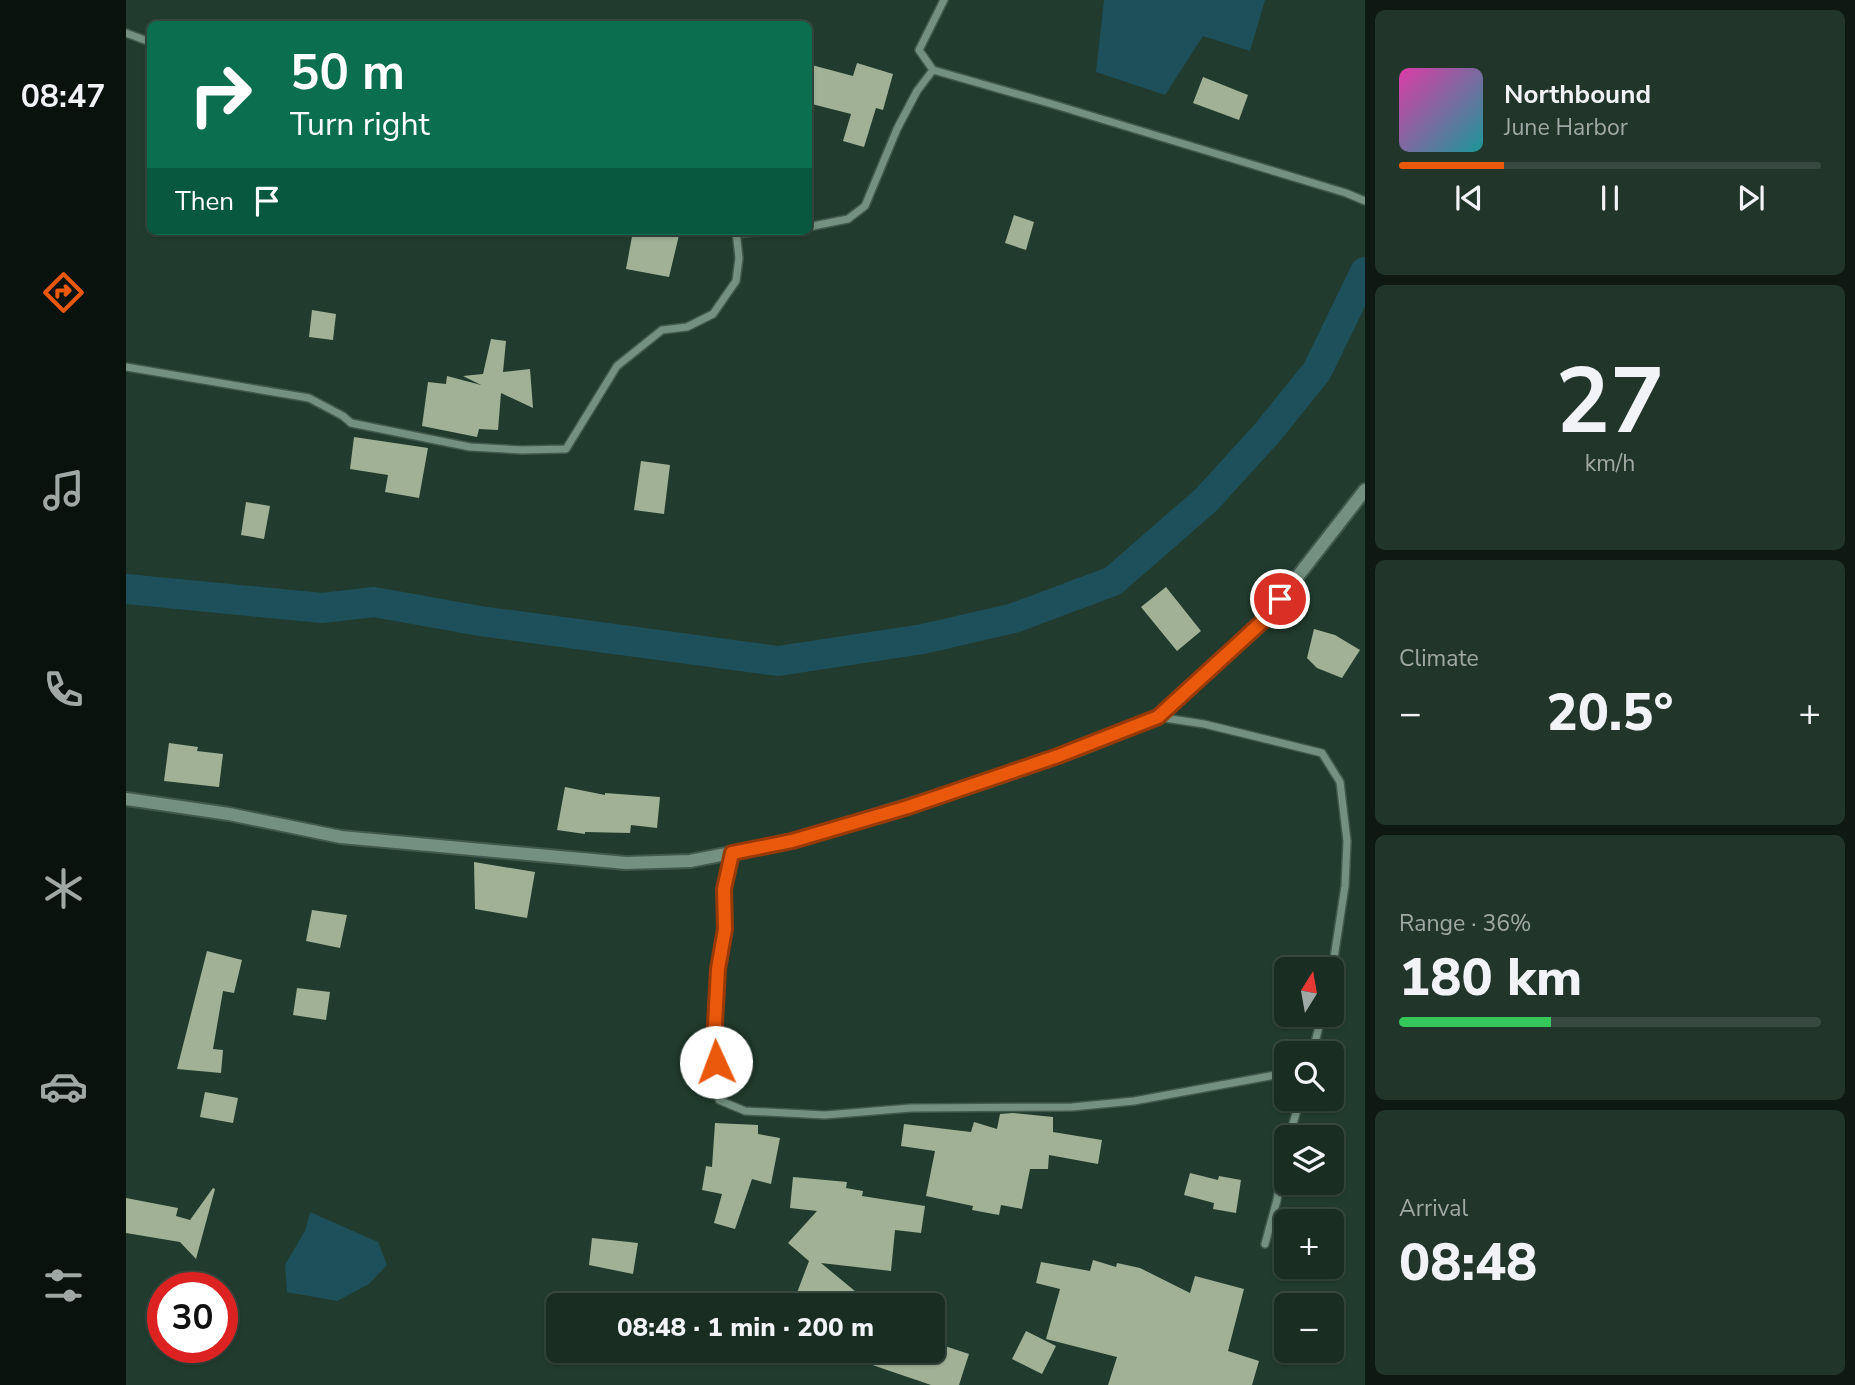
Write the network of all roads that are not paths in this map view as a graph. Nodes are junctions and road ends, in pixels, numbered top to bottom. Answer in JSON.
{"nodes":[{"id":1,"x":944,"y":0,"type":"edge"},
{"id":2,"x":126,"y":33,"type":"edge"},
{"id":3,"x":147,"y":41,"type":"edge"},
{"id":4,"x":933,"y":70,"type":"junction"},
{"id":5,"x":1365,"y":201,"type":"edge"},
{"id":6,"x":812,"y":225,"type":"edge"},
{"id":7,"x":736,"y":235,"type":"edge"},
{"id":8,"x":126,"y":367,"type":"edge"},
{"id":9,"x":1365,"y":490,"type":"edge"},
{"id":10,"x":1158,"y":717,"type":"junction"},
{"id":11,"x":126,"y":799,"type":"edge"},
{"id":12,"x":732,"y":853,"type":"junction"},
{"id":13,"x":1334,"y":957,"type":"edge"},
{"id":14,"x":1274,"y":1075,"type":"edge"},
{"id":15,"x":1278,"y":1195,"type":"edge"},
{"id":16,"x":1265,"y":1244,"type":"dead end"}],
"edges":[{"from":1,"to":4,"type":"street"},
{"from":2,"to":3,"type":"street"},
{"from":4,"to":5,"type":"street"},
{"from":4,"to":6,"type":"street"},
{"from":7,"to":8,"type":"street"},
{"from":9,"to":10,"type":"street"},
{"from":10,"to":12,"type":"street"},
{"from":10,"to":13,"type":"street"},
{"from":11,"to":12,"type":"street"},
{"from":12,"to":14,"type":"street"},
{"from":15,"to":16,"type":"street"}]}
